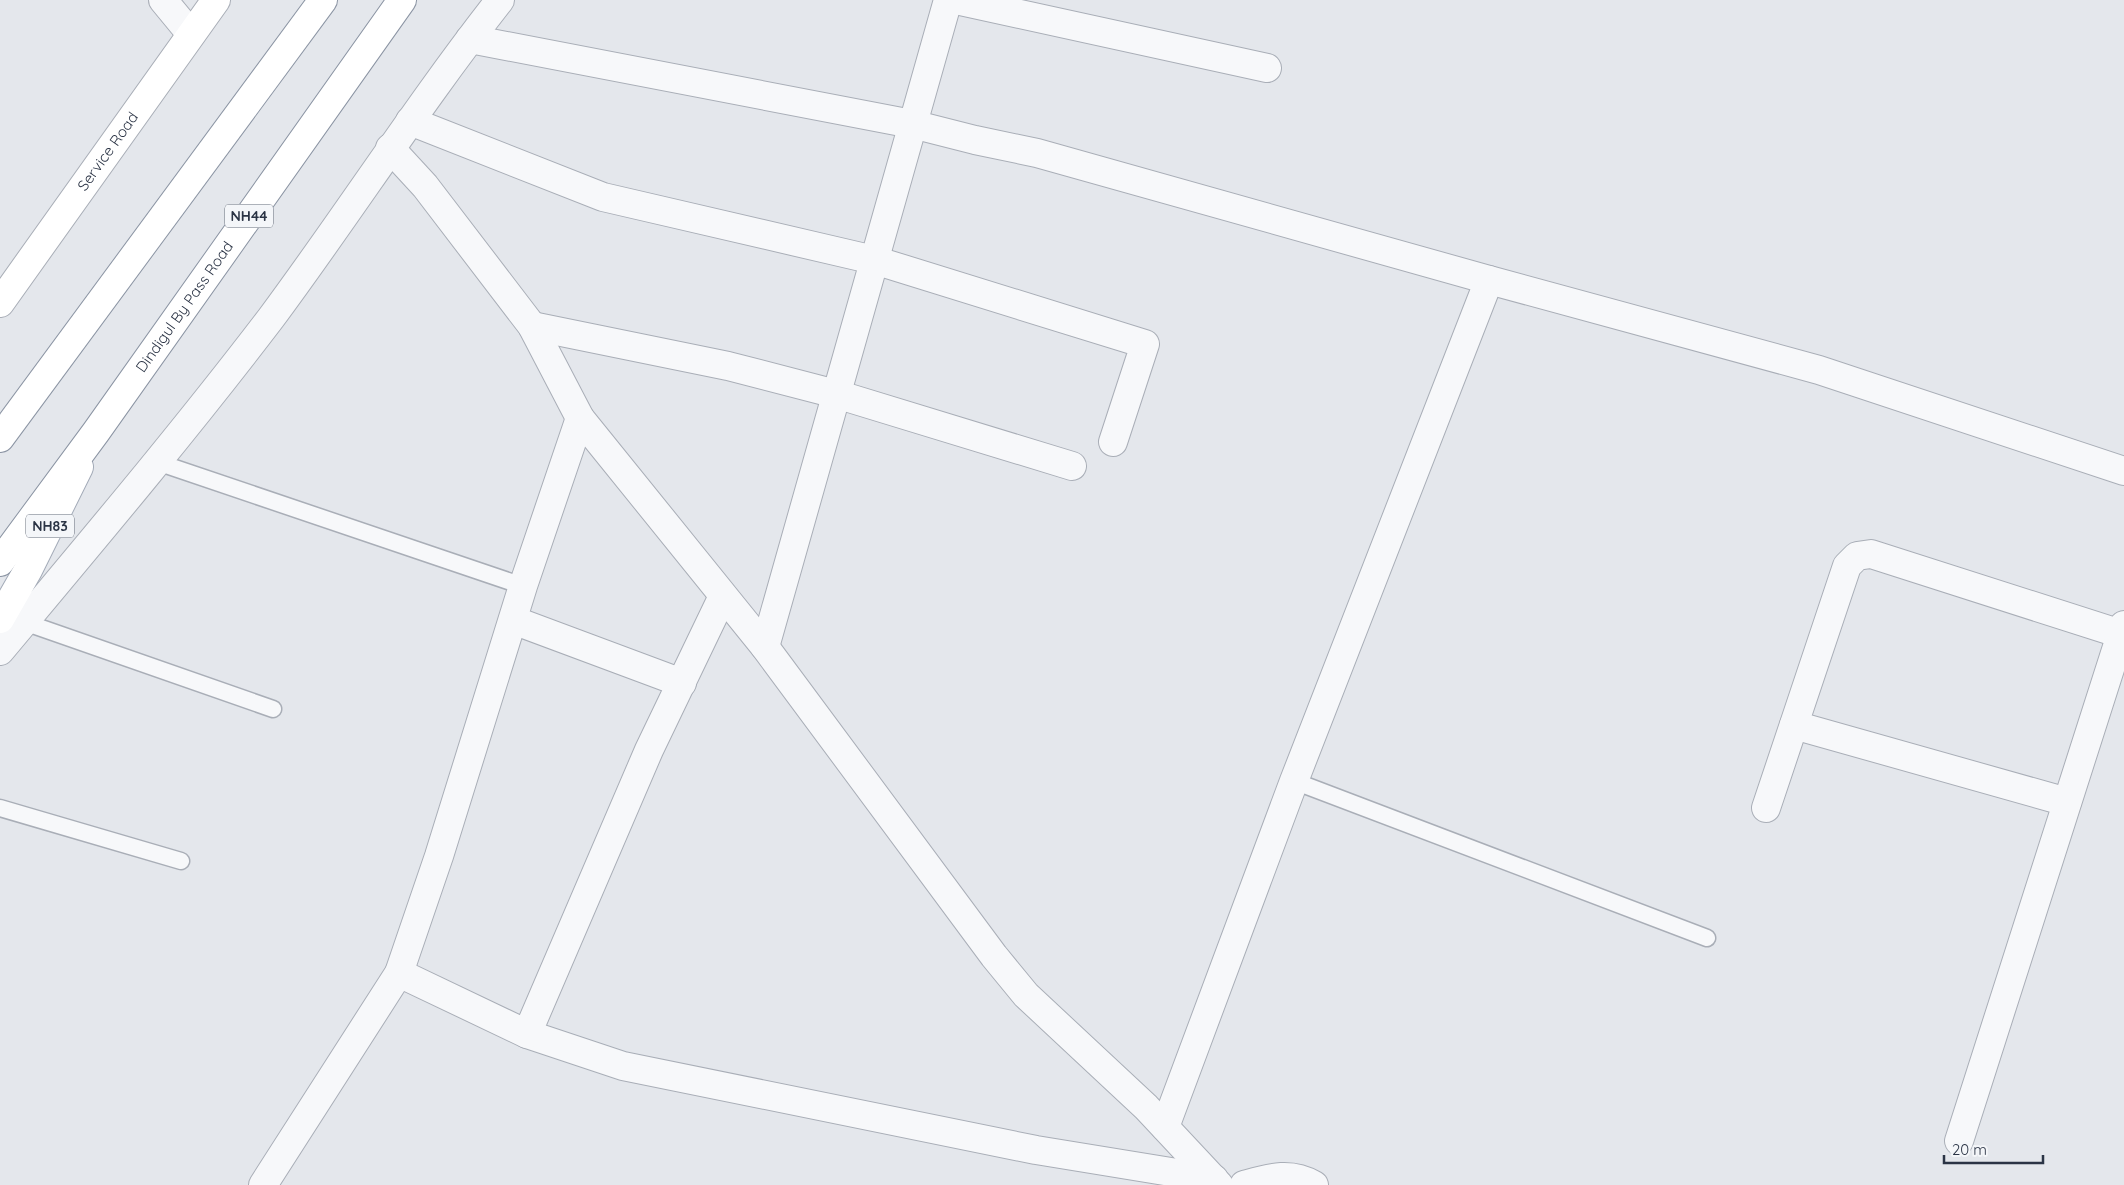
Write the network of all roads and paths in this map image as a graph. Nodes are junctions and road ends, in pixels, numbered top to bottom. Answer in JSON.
{"nodes":[{"id":1,"x":163,"y":0,"type":"edge"},
{"id":2,"x":216,"y":0,"type":"edge"},
{"id":3,"x":323,"y":0,"type":"edge"},
{"id":4,"x":402,"y":0,"type":"edge"},
{"id":5,"x":500,"y":0,"type":"edge"},
{"id":6,"x":948,"y":0,"type":"edge"},
{"id":7,"x":956,"y":0,"type":"edge"},
{"id":8,"x":191,"y":34,"type":"junction"},
{"id":9,"x":470,"y":39,"type":"junction"},
{"id":10,"x":1267,"y":68,"type":"dead end"},
{"id":11,"x":410,"y":121,"type":"junction"},
{"id":12,"x":912,"y":124,"type":"junction"},
{"id":13,"x":390,"y":148,"type":"junction"},
{"id":14,"x":874,"y":260,"type":"junction"},
{"id":15,"x":1489,"y":280,"type":"junction"},
{"id":16,"x":0,"y":303,"type":"edge"},
{"id":17,"x":532,"y":326,"type":"junction"},
{"id":18,"x":35,"y":392,"type":"junction"},
{"id":19,"x":836,"y":394,"type":"junction"},
{"id":20,"x":580,"y":418,"type":"junction"},
{"id":21,"x":0,"y":422,"type":"edge"},
{"id":22,"x":96,"y":432,"type":"junction"},
{"id":23,"x":0,"y":438,"type":"edge"},
{"id":24,"x":1113,"y":442,"type":"dead end"},
{"id":25,"x":157,"y":462,"type":"junction"},
{"id":26,"x":1072,"y":466,"type":"dead end"},
{"id":27,"x":2124,"y":471,"type":"edge"},
{"id":28,"x":0,"y":562,"type":"edge"},
{"id":29,"x":523,"y":586,"type":"junction"},
{"id":30,"x":723,"y":596,"type":"junction"},
{"id":31,"x":12,"y":620,"type":"edge"},
{"id":32,"x":513,"y":620,"type":"junction"},
{"id":33,"x":2122,"y":629,"type":"edge"},
{"id":34,"x":765,"y":647,"type":"junction"},
{"id":35,"x":0,"y":651,"type":"edge"},
{"id":36,"x":682,"y":683,"type":"junction"},
{"id":37,"x":273,"y":709,"type":"dead end"},
{"id":38,"x":1794,"y":725,"type":"junction"},
{"id":39,"x":1294,"y":781,"type":"junction"},
{"id":40,"x":2067,"y":802,"type":"junction"},
{"id":41,"x":0,"y":808,"type":"edge"},
{"id":42,"x":1766,"y":808,"type":"dead end"},
{"id":43,"x":182,"y":861,"type":"dead end"},
{"id":44,"x":1707,"y":938,"type":"dead end"},
{"id":45,"x":399,"y":973,"type":"junction"},
{"id":46,"x":527,"y":1034,"type":"junction"},
{"id":47,"x":1165,"y":1127,"type":"junction"},
{"id":48,"x":1959,"y":1142,"type":"dead end"},
{"id":49,"x":1217,"y":1182,"type":"edge"},
{"id":50,"x":263,"y":1185,"type":"edge"},
{"id":51,"x":1244,"y":1185,"type":"edge"},
{"id":52,"x":1314,"y":1185,"type":"edge"}],
"edges":[{"from":1,"to":8,"type":"street"},
{"from":2,"to":8,"type":"main road","name":"Service Road"},
{"from":3,"to":18,"type":"main road"},
{"from":4,"to":22,"type":"main road","name":"Dindigul By Pass Road","number":"NH44"},
{"from":5,"to":9,"type":"street"},
{"from":6,"to":12,"type":"street"},
{"from":7,"to":10,"type":"street"},
{"from":8,"to":16,"type":"main road","name":"Service Road"},
{"from":9,"to":11,"type":"street"},
{"from":9,"to":12,"type":"street"},
{"from":11,"to":13,"type":"street"},
{"from":11,"to":14,"type":"street"},
{"from":12,"to":14,"type":"street"},
{"from":12,"to":15,"type":"street"},
{"from":13,"to":17,"type":"street"},
{"from":13,"to":25,"type":"street"},
{"from":14,"to":19,"type":"street"},
{"from":14,"to":24,"type":"street"},
{"from":15,"to":27,"type":"street"},
{"from":15,"to":39,"type":"street"},
{"from":17,"to":19,"type":"street"},
{"from":17,"to":20,"type":"street"},
{"from":18,"to":21,"type":"main road"},
{"from":18,"to":23,"type":"main road"},
{"from":19,"to":26,"type":"street"},
{"from":19,"to":34,"type":"street"},
{"from":20,"to":29,"type":"street"},
{"from":20,"to":30,"type":"street"},
{"from":22,"to":28,"type":"main road","name":"Dindigul By Pass Road","number":"NH44"},
{"from":22,"to":31,"type":"main road","number":"NH83"},
{"from":25,"to":29,"type":"lane"},
{"from":25,"to":31,"type":"street"},
{"from":29,"to":32,"type":"street"},
{"from":30,"to":34,"type":"street"},
{"from":30,"to":36,"type":"street"},
{"from":31,"to":35,"type":"street"},
{"from":31,"to":37,"type":"lane"},
{"from":32,"to":36,"type":"street"},
{"from":32,"to":45,"type":"street"},
{"from":33,"to":38,"type":"street"},
{"from":33,"to":40,"type":"street"},
{"from":34,"to":47,"type":"street"},
{"from":36,"to":46,"type":"street"},
{"from":38,"to":40,"type":"street"},
{"from":38,"to":42,"type":"street"},
{"from":39,"to":44,"type":"lane"},
{"from":39,"to":47,"type":"street"},
{"from":40,"to":48,"type":"street"},
{"from":41,"to":43,"type":"lane"},
{"from":45,"to":46,"type":"street"},
{"from":45,"to":50,"type":"street"},
{"from":46,"to":49,"type":"street"},
{"from":47,"to":49,"type":"street"},
{"from":51,"to":52,"type":"street"}]}
